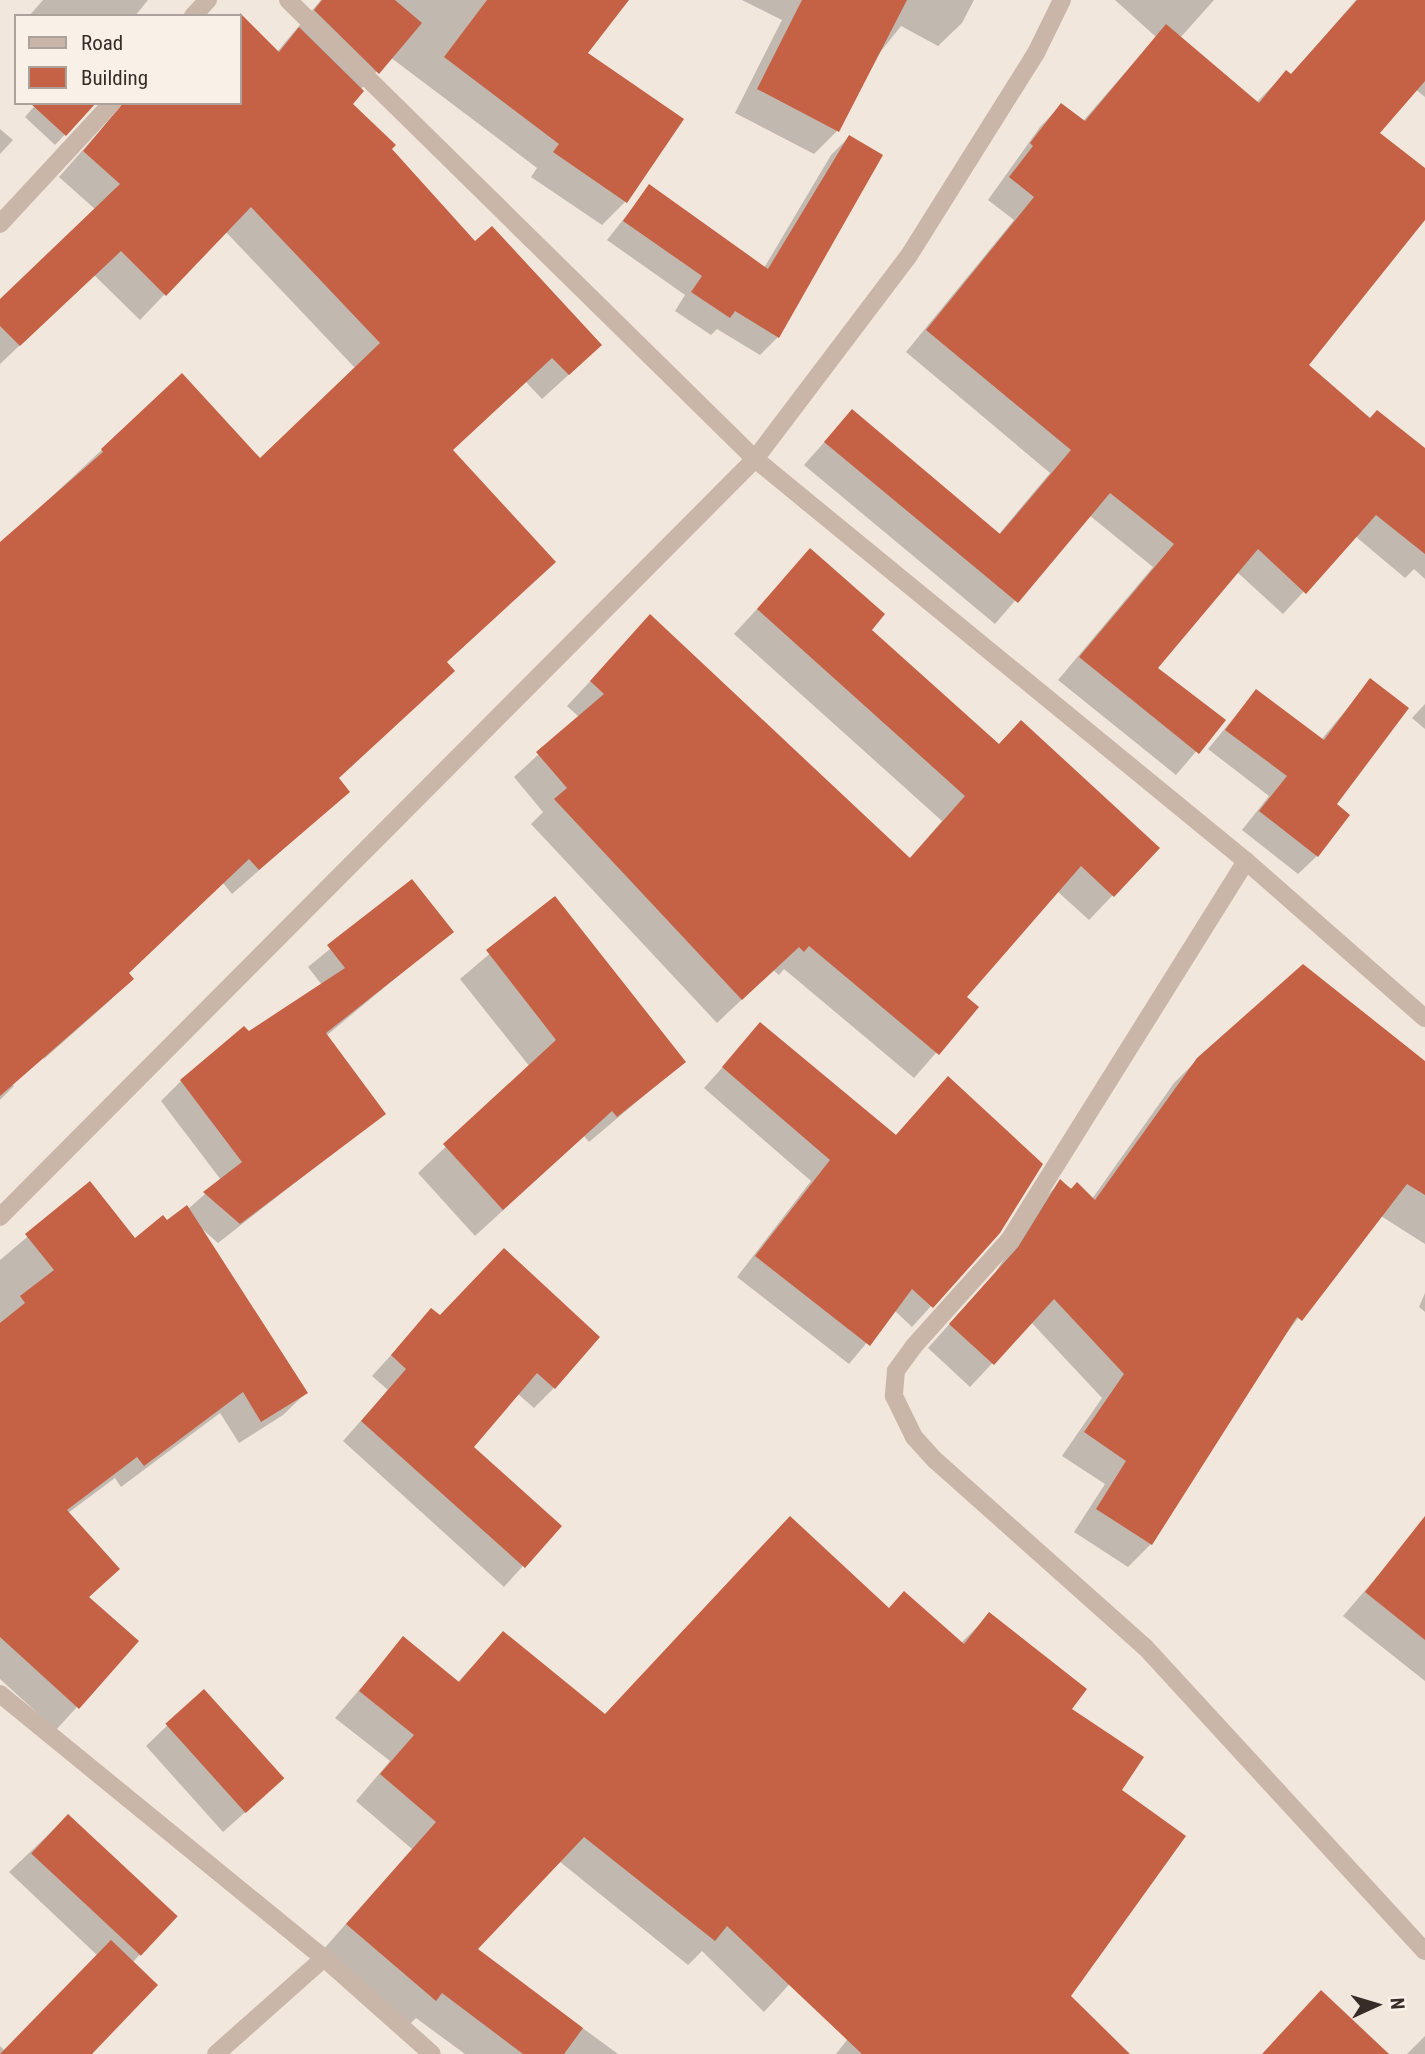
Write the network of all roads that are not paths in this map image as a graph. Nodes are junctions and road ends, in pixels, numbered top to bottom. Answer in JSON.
{"nodes":[{"id":1,"x":208,"y":0,"type":"edge"},
{"id":2,"x":288,"y":0,"type":"edge"},
{"id":3,"x":1062,"y":0,"type":"edge"},
{"id":4,"x":196,"y":14,"type":"edge"},
{"id":5,"x":110,"y":105,"type":"edge"},
{"id":6,"x":0,"y":224,"type":"edge"},
{"id":7,"x":755,"y":459,"type":"junction"},
{"id":8,"x":1246,"y":861,"type":"junction"},
{"id":9,"x":1425,"y":1018,"type":"edge"},
{"id":10,"x":0,"y":1217,"type":"edge"},
{"id":11,"x":0,"y":1694,"type":"edge"},
{"id":12,"x":1425,"y":1951,"type":"edge"},
{"id":13,"x":324,"y":1958,"type":"junction"},
{"id":14,"x":216,"y":2054,"type":"edge"},
{"id":15,"x":432,"y":2054,"type":"edge"}],
"edges":[{"from":1,"to":4,"type":"street"},
{"from":2,"to":7,"type":"street"},
{"from":3,"to":7,"type":"street"},
{"from":5,"to":6,"type":"street"},
{"from":7,"to":8,"type":"street"},
{"from":7,"to":10,"type":"street"},
{"from":8,"to":9,"type":"street"},
{"from":8,"to":12,"type":"street"},
{"from":11,"to":13,"type":"street"},
{"from":13,"to":14,"type":"street"},
{"from":13,"to":15,"type":"street"}]}
